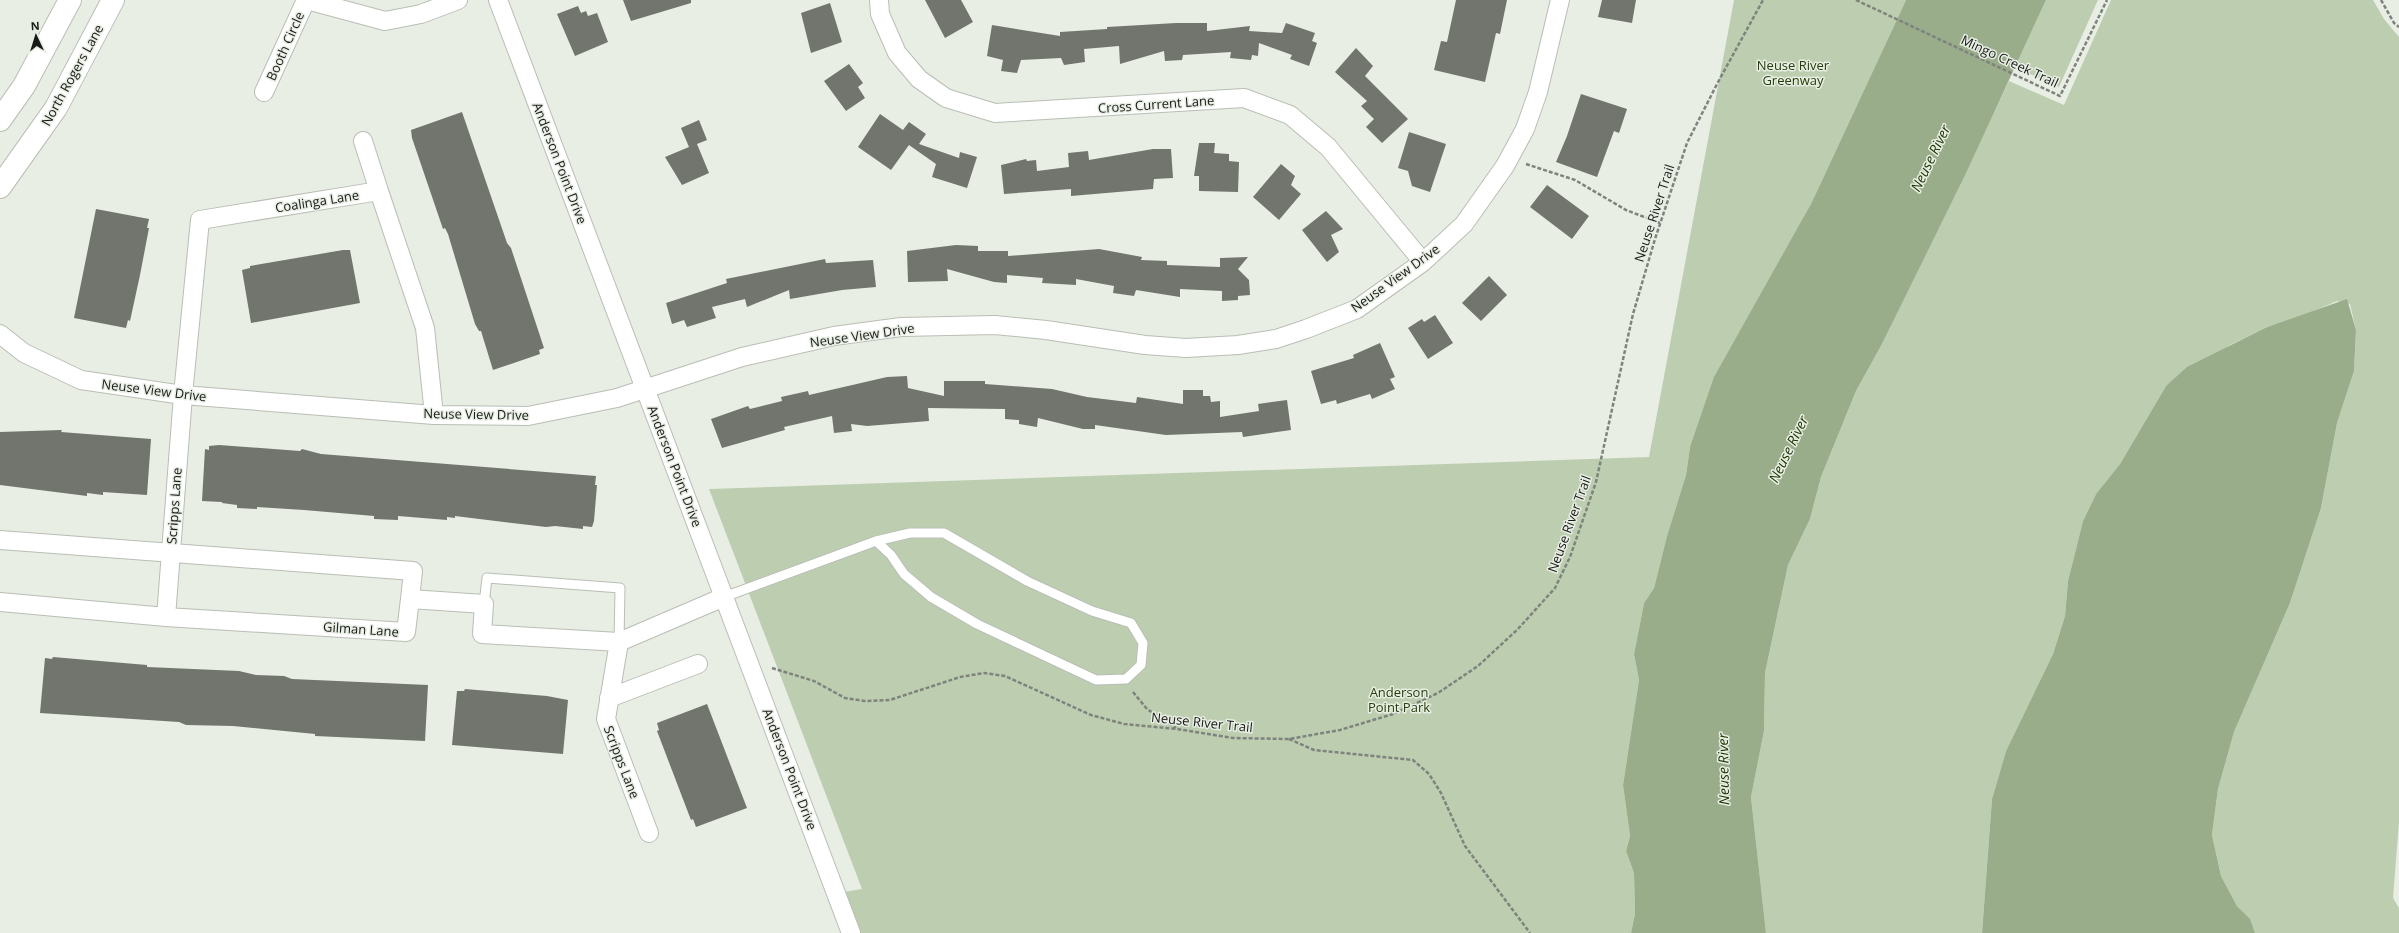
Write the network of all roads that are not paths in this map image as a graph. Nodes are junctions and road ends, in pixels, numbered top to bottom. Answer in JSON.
{"nodes":[{"id":1,"x":70,"y":0,"type":"edge"},
{"id":2,"x":113,"y":0,"type":"edge"},
{"id":3,"x":306,"y":0,"type":"edge"},
{"id":4,"x":458,"y":0,"type":"edge"},
{"id":5,"x":498,"y":0,"type":"edge"},
{"id":6,"x":879,"y":0,"type":"edge"},
{"id":7,"x":1560,"y":0,"type":"edge"},
{"id":8,"x":264,"y":92,"type":"dead end"},
{"id":9,"x":0,"y":120,"type":"edge"},
{"id":10,"x":363,"y":141,"type":"dead end"},
{"id":11,"x":0,"y":187,"type":"edge"},
{"id":12,"x":379,"y":191,"type":"junction"},
{"id":13,"x":1423,"y":262,"type":"junction"},
{"id":14,"x":0,"y":334,"type":"edge"},
{"id":15,"x":646,"y":388,"type":"junction"},
{"id":16,"x":183,"y":395,"type":"junction"},
{"id":17,"x":434,"y":415,"type":"junction"},
{"id":18,"x":0,"y":540,"type":"edge"},
{"id":19,"x":876,"y":541,"type":"junction"},
{"id":20,"x":171,"y":553,"type":"junction"},
{"id":21,"x":724,"y":597,"type":"junction"},
{"id":22,"x":410,"y":599,"type":"junction"},
{"id":23,"x":0,"y":602,"type":"edge"},
{"id":24,"x":484,"y":604,"type":"junction"},
{"id":25,"x":166,"y":617,"type":"junction"},
{"id":26,"x":619,"y":642,"type":"junction"},
{"id":27,"x":698,"y":664,"type":"dead end"},
{"id":28,"x":609,"y":698,"type":"junction"},
{"id":29,"x":649,"y":833,"type":"dead end"},
{"id":30,"x":851,"y":933,"type":"edge"}],
"edges":[{"from":1,"to":9,"type":"street"},
{"from":2,"to":11,"type":"street","name":"North Rogers Lane"},
{"from":3,"to":4,"type":"street","name":"Booth Circle"},
{"from":3,"to":8,"type":"street","name":"Booth Circle"},
{"from":5,"to":15,"type":"street","name":"Anderson Point Drive"},
{"from":6,"to":13,"type":"street","name":"Cross Current Lane"},
{"from":7,"to":13,"type":"street","name":"Neuse View Drive"},
{"from":10,"to":12,"type":"street"},
{"from":12,"to":16,"type":"street","name":"Coalinga Lane"},
{"from":12,"to":17,"type":"street"},
{"from":13,"to":15,"type":"street","name":"Neuse View Drive"},
{"from":14,"to":16,"type":"street","name":"Neuse View Drive"},
{"from":15,"to":17,"type":"street","name":"Neuse View Drive"},
{"from":15,"to":21,"type":"street","name":"Anderson Point Drive"},
{"from":16,"to":17,"type":"street","name":"Neuse View Drive"},
{"from":16,"to":20,"type":"street","name":"Scripps Lane"},
{"from":18,"to":20,"type":"street"},
{"from":19,"to":19,"type":"lane"},
{"from":19,"to":21,"type":"lane"},
{"from":20,"to":22,"type":"street"},
{"from":20,"to":25,"type":"street","name":"Scripps Lane"},
{"from":21,"to":26,"type":"street"},
{"from":21,"to":30,"type":"street","name":"Anderson Point Drive"},
{"from":22,"to":24,"type":"street"},
{"from":22,"to":25,"type":"street","name":"Gilman Lane"},
{"from":23,"to":25,"type":"street","name":"Gilman Lane"},
{"from":24,"to":26,"type":"street"},
{"from":24,"to":26,"type":"lane"},
{"from":26,"to":28,"type":"street","name":"Scripps Lane"},
{"from":27,"to":28,"type":"street"},
{"from":28,"to":29,"type":"street","name":"Scripps Lane"}]}
